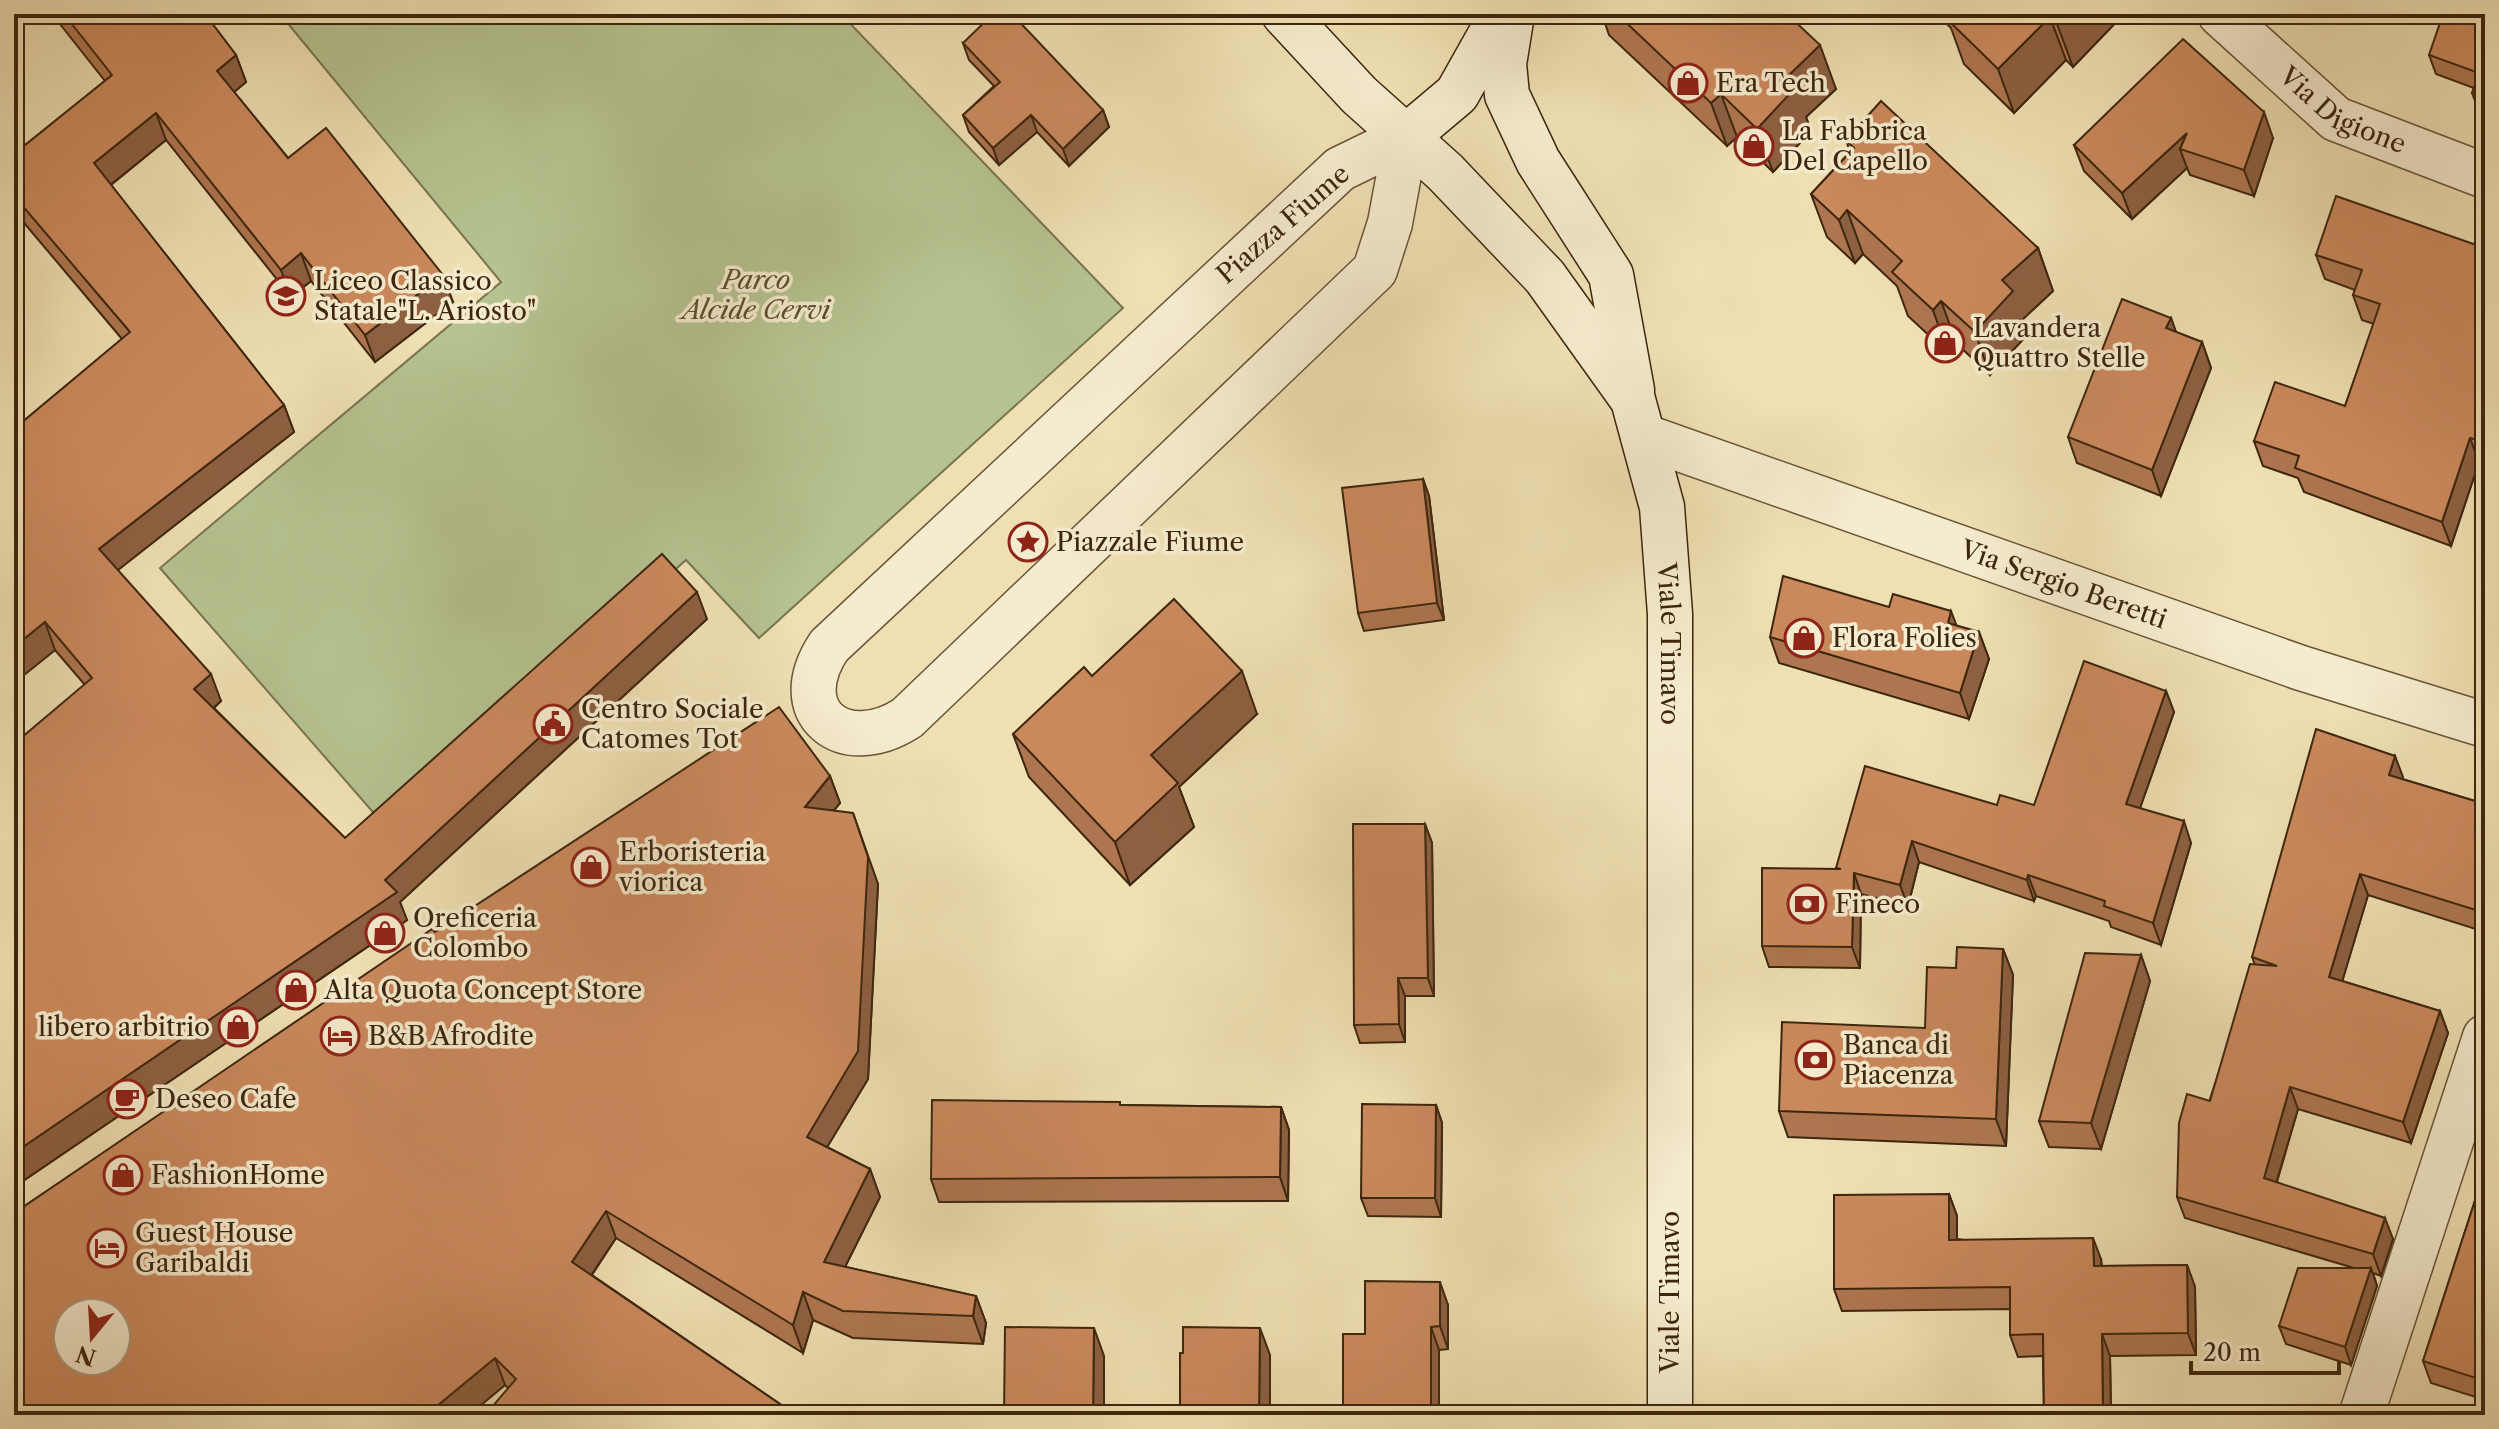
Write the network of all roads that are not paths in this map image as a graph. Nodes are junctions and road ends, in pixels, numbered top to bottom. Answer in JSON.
{"nodes":[{"id":1,"x":1284,"y":14,"type":"edge"},
{"id":2,"x":1499,"y":14,"type":"edge"},
{"id":3,"x":1512,"y":14,"type":"edge"},
{"id":4,"x":2220,"y":14,"type":"edge"},
{"id":5,"x":1406,"y":137,"type":"junction"},
{"id":6,"x":2485,"y":176,"type":"edge"},
{"id":7,"x":1638,"y":418,"type":"junction"},
{"id":8,"x":2485,"y":725,"type":"edge"},
{"id":9,"x":2485,"y":1037,"type":"edge"},
{"id":10,"x":2363,"y":1410,"type":"dead end"},
{"id":11,"x":1670,"y":1415,"type":"edge"}],
"edges":[{"from":1,"to":5,"type":"street","name":"Viale Timavo"},
{"from":2,"to":5,"type":"street"},
{"from":3,"to":7,"type":"street"},
{"from":4,"to":6,"type":"street","name":"Via Digione"},
{"from":5,"to":5,"type":"street","name":"Piazza Fiume"},
{"from":5,"to":7,"type":"street","name":"Viale Timavo"},
{"from":7,"to":8,"type":"street","name":"Via Sergio Beretti"},
{"from":7,"to":11,"type":"street","name":"Viale Timavo"},
{"from":9,"to":10,"type":"street"}]}
